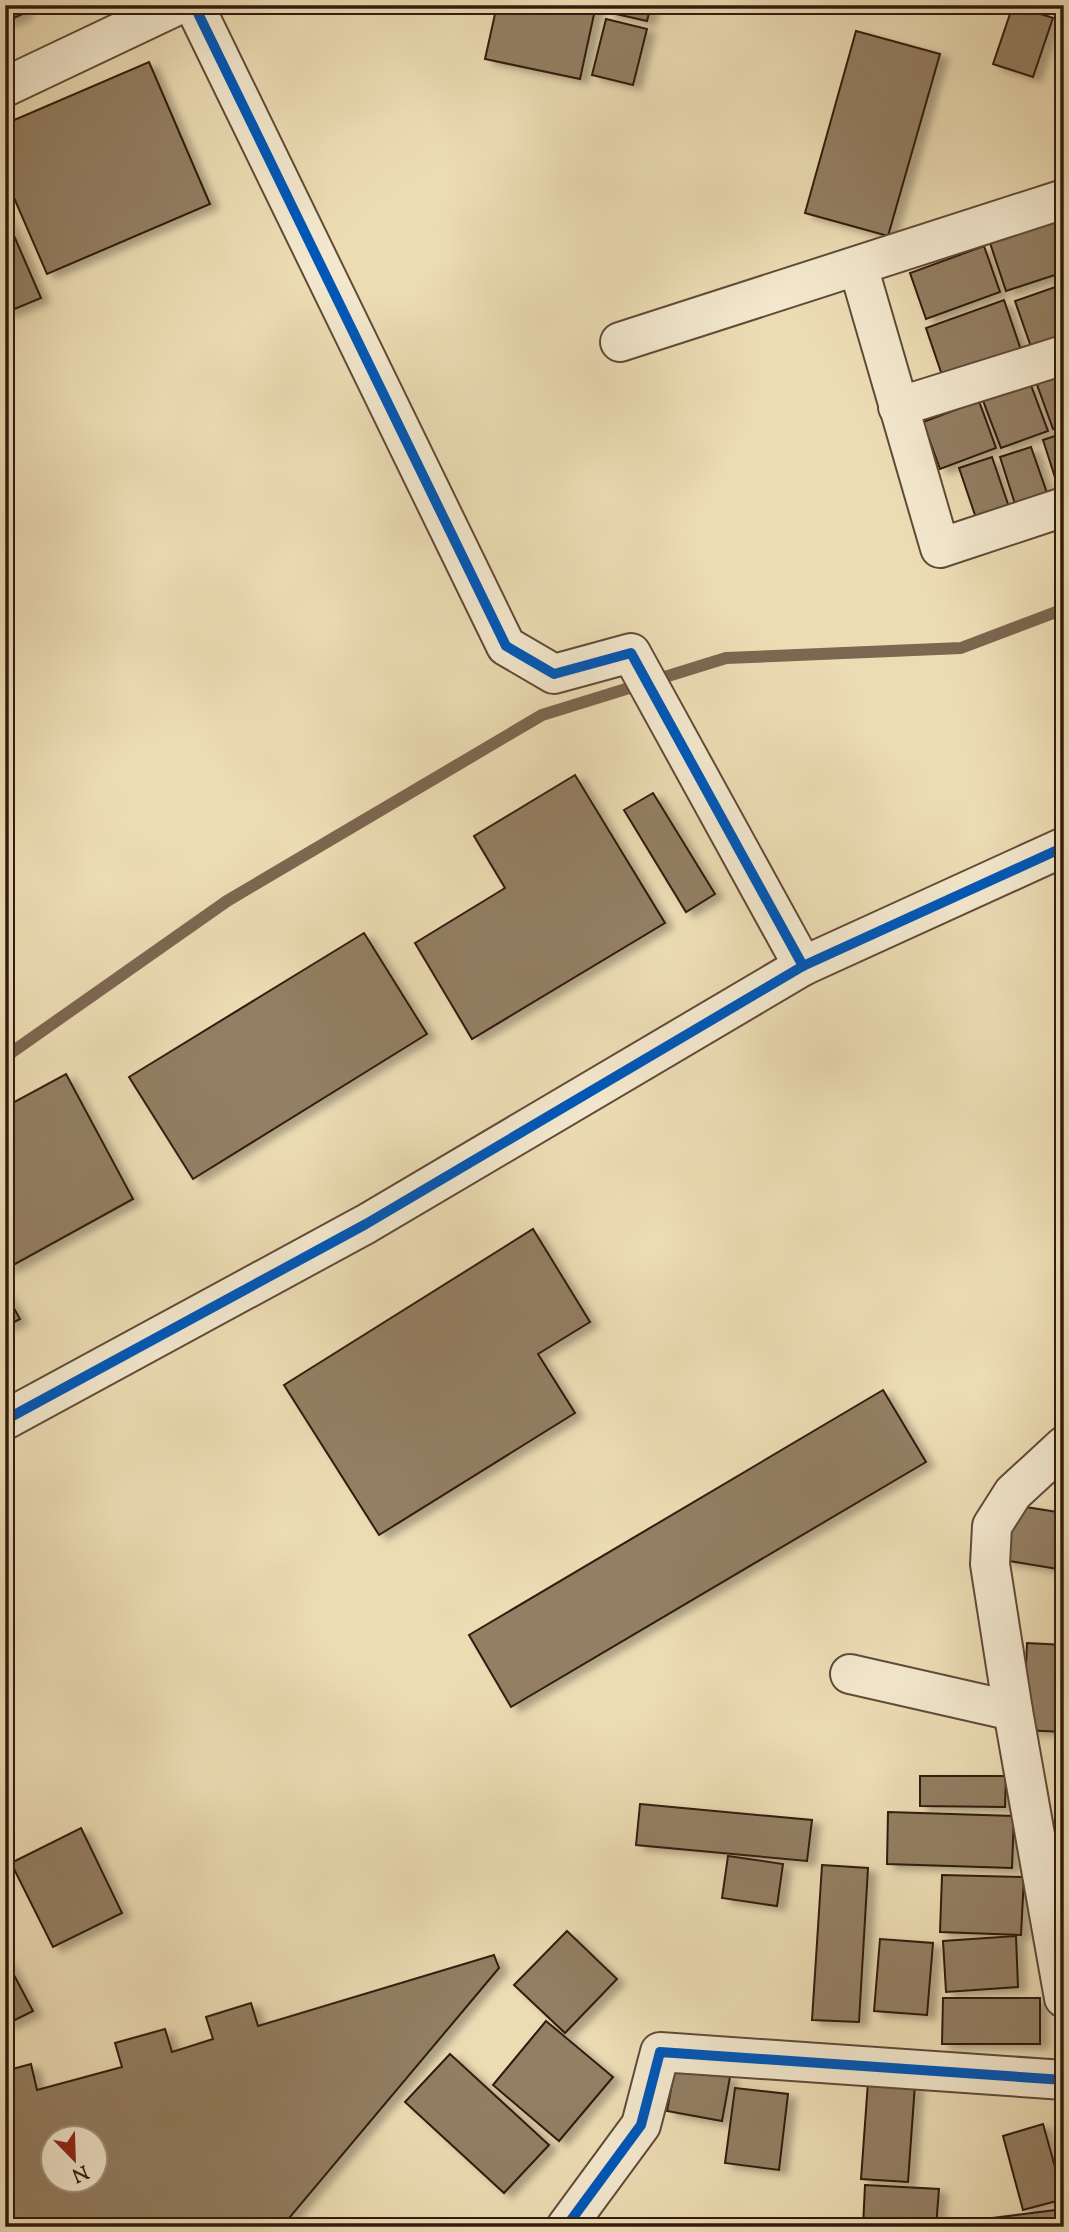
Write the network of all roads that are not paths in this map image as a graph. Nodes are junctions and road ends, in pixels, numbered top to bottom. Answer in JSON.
{"nodes":[{"id":1,"x":178,"y":5,"type":"edge"},
{"id":2,"x":194,"y":5,"type":"edge"},
{"id":3,"x":5,"y":87,"type":"edge"},
{"id":4,"x":1064,"y":199,"type":"edge"},
{"id":5,"x":858,"y":266,"type":"junction"},
{"id":6,"x":620,"y":342,"type":"dead end"},
{"id":7,"x":1064,"y":355,"type":"edge"},
{"id":8,"x":898,"y":407,"type":"junction"},
{"id":9,"x":1064,"y":507,"type":"edge"},
{"id":10,"x":1064,"y":847,"type":"edge"},
{"id":11,"x":803,"y":966,"type":"junction"},
{"id":12,"x":5,"y":1420,"type":"edge"},
{"id":13,"x":1064,"y":1446,"type":"edge"},
{"id":14,"x":850,"y":1674,"type":"dead end"},
{"id":15,"x":1013,"y":1711,"type":"junction"},
{"id":16,"x":1055,"y":1891,"type":"edge"},
{"id":17,"x":1064,"y":1997,"type":"edge"},
{"id":18,"x":1064,"y":2080,"type":"edge"},
{"id":19,"x":566,"y":2227,"type":"edge"}],
"edges":[{"from":1,"to":3,"type":"street"},
{"from":2,"to":11,"type":"street"},
{"from":4,"to":5,"type":"street"},
{"from":5,"to":6,"type":"street"},
{"from":5,"to":8,"type":"street"},
{"from":7,"to":8,"type":"street"},
{"from":8,"to":9,"type":"street"},
{"from":10,"to":11,"type":"street"},
{"from":11,"to":12,"type":"street"},
{"from":13,"to":15,"type":"street"},
{"from":14,"to":15,"type":"street"},
{"from":15,"to":16,"type":"street"},
{"from":16,"to":17,"type":"street"},
{"from":18,"to":19,"type":"street"}]}
